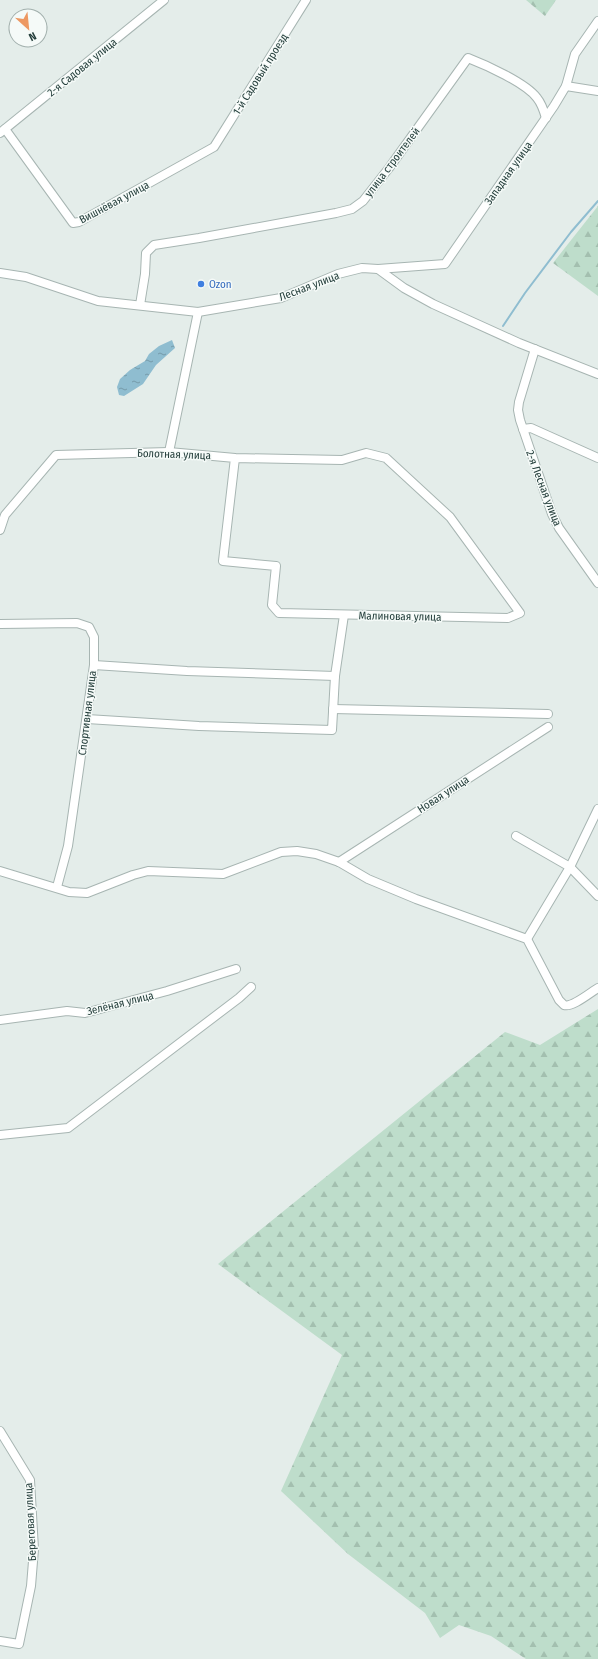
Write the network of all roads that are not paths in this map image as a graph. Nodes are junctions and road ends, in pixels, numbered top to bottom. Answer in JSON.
{"nodes":[{"id":1,"x":164,"y":0,"type":"edge"},
{"id":2,"x":306,"y":0,"type":"edge"},
{"id":3,"x":598,"y":21,"type":"edge"},
{"id":4,"x":566,"y":86,"type":"junction"},
{"id":5,"x":598,"y":91,"type":"edge"},
{"id":6,"x":546,"y":118,"type":"junction"},
{"id":7,"x":3,"y":131,"type":"edge"},
{"id":8,"x":214,"y":147,"type":"joint"},
{"id":9,"x":378,"y":269,"type":"junction"},
{"id":10,"x":0,"y":273,"type":"edge"},
{"id":11,"x":140,"y":305,"type":"junction"},
{"id":12,"x":198,"y":312,"type":"junction"},
{"id":13,"x":535,"y":349,"type":"junction"},
{"id":14,"x":598,"y":374,"type":"edge"},
{"id":15,"x":523,"y":429,"type":"junction"},
{"id":16,"x":169,"y":452,"type":"junction"},
{"id":17,"x":235,"y":458,"type":"junction"},
{"id":18,"x":386,"y":458,"type":"joint"},
{"id":19,"x":598,"y":458,"type":"edge"},
{"id":20,"x":0,"y":530,"type":"edge"},
{"id":21,"x":598,"y":583,"type":"edge"},
{"id":22,"x":344,"y":615,"type":"junction"},
{"id":23,"x":0,"y":624,"type":"edge"},
{"id":24,"x":94,"y":665,"type":"junction"},
{"id":25,"x":335,"y":676,"type":"junction"},
{"id":26,"x":334,"y":709,"type":"junction"},
{"id":27,"x":548,"y":714,"type":"dead end"},
{"id":28,"x":87,"y":719,"type":"junction"},
{"id":29,"x":548,"y":727,"type":"dead end"},
{"id":30,"x":598,"y":809,"type":"edge"},
{"id":31,"x":516,"y":836,"type":"dead end"},
{"id":32,"x":339,"y":862,"type":"junction"},
{"id":33,"x":570,"y":867,"type":"junction"},
{"id":34,"x":0,"y":871,"type":"edge"},
{"id":35,"x":56,"y":887,"type":"junction"},
{"id":36,"x":598,"y":896,"type":"edge"},
{"id":37,"x":527,"y":939,"type":"junction"},
{"id":38,"x":236,"y":969,"type":"dead end"},
{"id":39,"x":251,"y":987,"type":"dead end"},
{"id":40,"x":598,"y":988,"type":"edge"},
{"id":41,"x":0,"y":1020,"type":"edge"},
{"id":42,"x":0,"y":1135,"type":"edge"},
{"id":43,"x":0,"y":1431,"type":"edge"},
{"id":44,"x":0,"y":1641,"type":"edge"}],
"edges":[{"from":1,"to":7,"type":"street","name":"2-я Садовая улица"},
{"from":2,"to":8,"type":"street","name":"1-й Садовый проезд"},
{"from":3,"to":4,"type":"street","name":"Западная улица"},
{"from":4,"to":5,"type":"street"},
{"from":4,"to":6,"type":"street","name":"Западная улица"},
{"from":6,"to":9,"type":"street","name":"Западная улица"},
{"from":6,"to":11,"type":"street","name":"улица строителей"},
{"from":7,"to":8,"type":"street","name":"Вишнёвая улица"},
{"from":9,"to":12,"type":"street","name":"Лесная улица"},
{"from":9,"to":13,"type":"street"},
{"from":10,"to":11,"type":"street","name":"Лесная улица"},
{"from":11,"to":12,"type":"street","name":"Лесная улица"},
{"from":12,"to":16,"type":"street"},
{"from":13,"to":14,"type":"street"},
{"from":13,"to":15,"type":"street","name":"2-я Лесная улица"},
{"from":15,"to":19,"type":"street","name":"2-я Лесная улица"},
{"from":15,"to":21,"type":"street","name":"2-я Лесная улица"},
{"from":16,"to":17,"type":"street","name":"Болотная улица"},
{"from":16,"to":20,"type":"street","name":"Болотная улица"},
{"from":17,"to":18,"type":"street","name":"Болотная улица"},
{"from":17,"to":22,"type":"street","name":"Малиновая улица"},
{"from":18,"to":22,"type":"street","name":"Малиновая улица"},
{"from":22,"to":25,"type":"street"},
{"from":23,"to":24,"type":"street","name":"Спортивная улица"},
{"from":24,"to":25,"type":"street"},
{"from":24,"to":28,"type":"street","name":"Спортивная улица"},
{"from":25,"to":26,"type":"street"},
{"from":26,"to":27,"type":"street"},
{"from":26,"to":28,"type":"street"},
{"from":28,"to":35,"type":"street","name":"Спортивная улица"},
{"from":29,"to":32,"type":"street","name":"Новая улица"},
{"from":30,"to":33,"type":"street"},
{"from":31,"to":33,"type":"street"},
{"from":32,"to":35,"type":"street"},
{"from":32,"to":37,"type":"street"},
{"from":33,"to":36,"type":"street"},
{"from":33,"to":37,"type":"street"},
{"from":34,"to":35,"type":"street"},
{"from":37,"to":40,"type":"street"},
{"from":38,"to":41,"type":"street","name":"Зелёная улица"},
{"from":39,"to":42,"type":"street"},
{"from":43,"to":44,"type":"street","name":"Береговая улица"}]}
